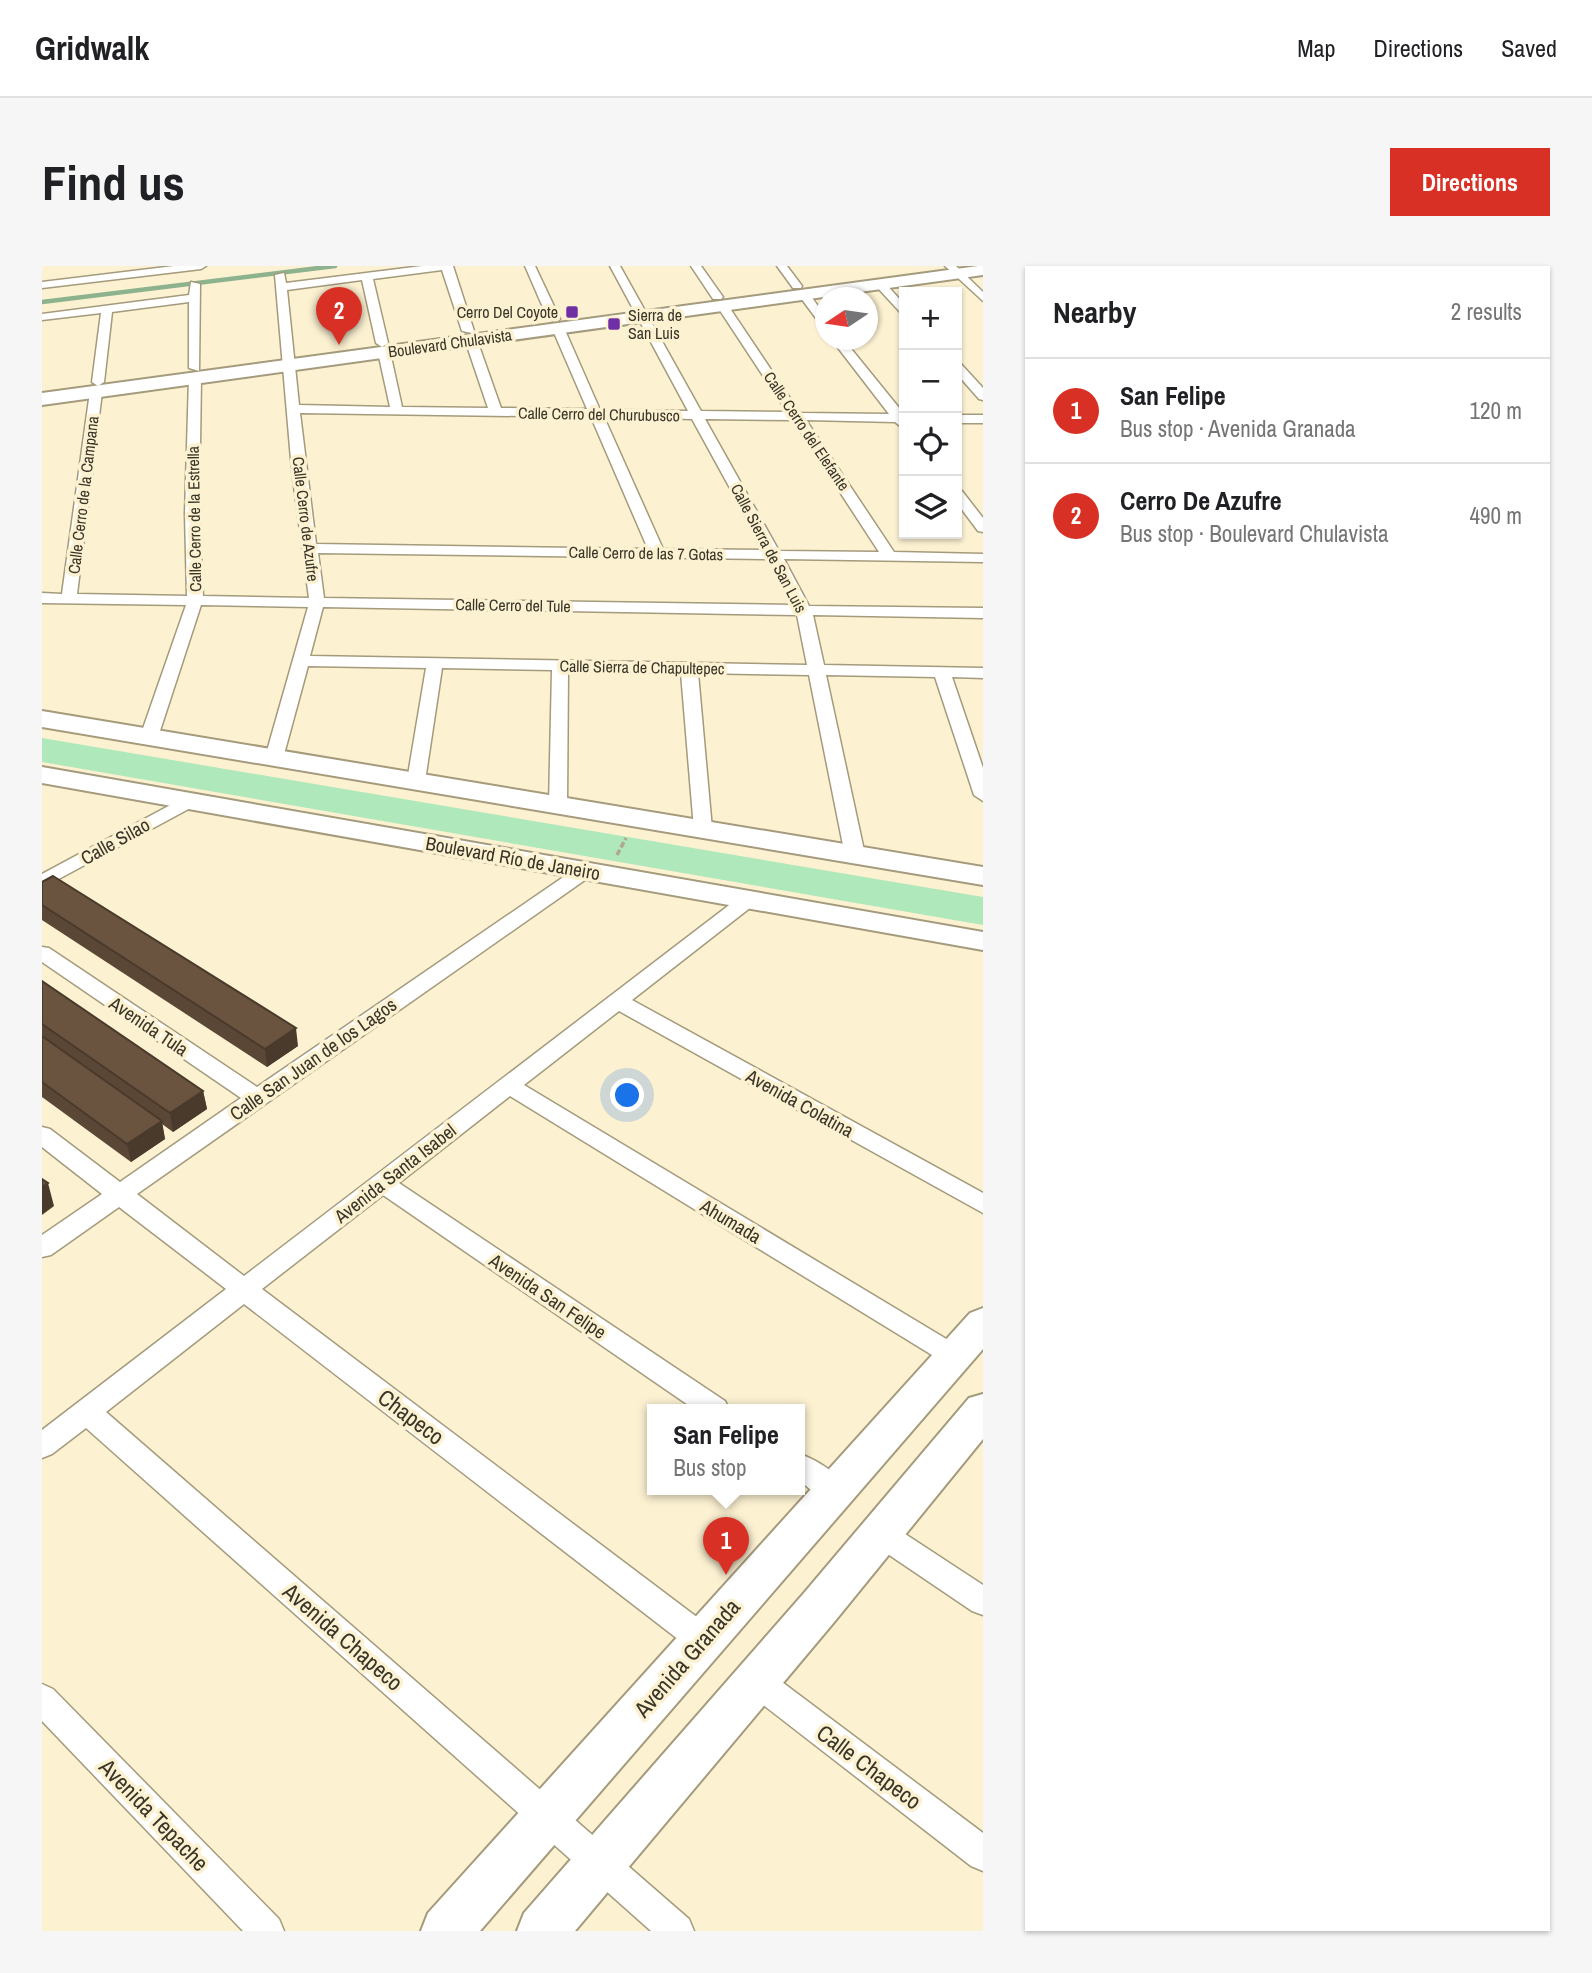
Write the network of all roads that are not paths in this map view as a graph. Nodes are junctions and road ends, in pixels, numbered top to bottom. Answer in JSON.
{"nodes":[{"id":1,"x":201,"y":266,"type":"edge"},
{"id":2,"x":447,"y":266,"type":"edge"},
{"id":3,"x":530,"y":266,"type":"edge"},
{"id":4,"x":615,"y":266,"type":"edge"},
{"id":5,"x":696,"y":266,"type":"edge"},
{"id":6,"x":782,"y":266,"type":"edge"},
{"id":7,"x":951,"y":268,"type":"edge"},
{"id":8,"x":148,"y":269,"type":"edge"},
{"id":9,"x":983,"y":270,"type":"edge"},
{"id":10,"x":367,"y":276,"type":"junction"},
{"id":11,"x":195,"y":283,"type":"dead end"},
{"id":12,"x":880,"y":284,"type":"junction"},
{"id":13,"x":42,"y":285,"type":"edge"},
{"id":14,"x":801,"y":290,"type":"junction"},
{"id":15,"x":195,"y":298,"type":"junction"},
{"id":16,"x":983,"y":298,"type":"edge"},
{"id":17,"x":720,"y":301,"type":"junction"},
{"id":18,"x":899,"y":305,"type":"edge"},
{"id":19,"x":107,"y":309,"type":"junction"},
{"id":20,"x":815,"y":309,"type":"edge"},
{"id":21,"x":641,"y":312,"type":"junction"},
{"id":22,"x":42,"y":317,"type":"edge"},
{"id":23,"x":556,"y":324,"type":"junction"},
{"id":24,"x":470,"y":336,"type":"junction"},
{"id":25,"x":383,"y":347,"type":"junction"},
{"id":26,"x":846,"y":350,"type":"edge"},
{"id":27,"x":288,"y":360,"type":"junction"},
{"id":28,"x":195,"y":373,"type":"junction"},
{"id":29,"x":962,"y":373,"type":"edge"},
{"id":30,"x":97,"y":387,"type":"junction"},
{"id":31,"x":42,"y":389,"type":"edge"},
{"id":32,"x":983,"y":396,"type":"edge"},
{"id":33,"x":42,"y":399,"type":"edge"},
{"id":34,"x":293,"y":410,"type":"junction"},
{"id":35,"x":397,"y":411,"type":"junction"},
{"id":36,"x":496,"y":412,"type":"junction"},
{"id":37,"x":596,"y":414,"type":"junction"},
{"id":38,"x":698,"y":415,"type":"junction"},
{"id":39,"x":797,"y":416,"type":"junction"},
{"id":40,"x":899,"y":416,"type":"edge"},
{"id":41,"x":962,"y":419,"type":"edge"},
{"id":42,"x":983,"y":419,"type":"edge"},
{"id":43,"x":899,"y":420,"type":"edge"},
{"id":44,"x":962,"y":501,"type":"edge"},
{"id":45,"x":983,"y":528,"type":"edge"},
{"id":46,"x":310,"y":548,"type":"junction"},
{"id":47,"x":657,"y":553,"type":"junction"},
{"id":48,"x":776,"y":555,"type":"junction"},
{"id":49,"x":890,"y":557,"type":"junction"},
{"id":50,"x":983,"y":558,"type":"edge"},
{"id":51,"x":42,"y":598,"type":"edge"},
{"id":52,"x":69,"y":598,"type":"junction"},
{"id":53,"x":195,"y":600,"type":"junction"},
{"id":54,"x":317,"y":602,"type":"junction"},
{"id":55,"x":804,"y":610,"type":"junction"},
{"id":56,"x":983,"y":613,"type":"edge"},
{"id":57,"x":301,"y":661,"type":"junction"},
{"id":58,"x":435,"y":663,"type":"junction"},
{"id":59,"x":561,"y":666,"type":"junction"},
{"id":60,"x":689,"y":668,"type":"junction"},
{"id":61,"x":817,"y":670,"type":"junction"},
{"id":62,"x":942,"y":672,"type":"junction"},
{"id":63,"x":983,"y":673,"type":"edge"},
{"id":64,"x":42,"y":719,"type":"edge"},
{"id":65,"x":149,"y":737,"type":"junction"},
{"id":66,"x":274,"y":758,"type":"junction"},
{"id":67,"x":45,"y":777,"type":"edge"},
{"id":68,"x":416,"y":781,"type":"junction"},
{"id":69,"x":983,"y":796,"type":"edge"},
{"id":70,"x":189,"y":801,"type":"junction"},
{"id":71,"x":558,"y":805,"type":"junction"},
{"id":72,"x":703,"y":829,"type":"junction"},
{"id":73,"x":855,"y":855,"type":"junction"},
{"id":74,"x":596,"y":873,"type":"junction"},
{"id":75,"x":983,"y":876,"type":"edge"},
{"id":76,"x":42,"y":882,"type":"edge"},
{"id":77,"x":748,"y":900,"type":"junction"},
{"id":78,"x":983,"y":941,"type":"edge"},
{"id":79,"x":42,"y":953,"type":"edge"},
{"id":80,"x":617,"y":1001,"type":"junction"},
{"id":81,"x":508,"y":1085,"type":"junction"},
{"id":82,"x":257,"y":1098,"type":"junction"},
{"id":83,"x":42,"y":1135,"type":"edge"},
{"id":84,"x":382,"y":1183,"type":"junction"},
{"id":85,"x":119,"y":1194,"type":"junction"},
{"id":86,"x":983,"y":1204,"type":"edge"},
{"id":87,"x":42,"y":1248,"type":"edge"},
{"id":88,"x":244,"y":1290,"type":"junction"},
{"id":89,"x":983,"y":1323,"type":"edge"},
{"id":90,"x":954,"y":1356,"type":"junction"},
{"id":91,"x":708,"y":1404,"type":"edge"},
{"id":92,"x":983,"y":1410,"type":"edge"},
{"id":93,"x":87,"y":1412,"type":"junction"},
{"id":94,"x":42,"y":1446,"type":"edge"},
{"id":95,"x":805,"y":1469,"type":"edge"},
{"id":96,"x":835,"y":1490,"type":"junction"},
{"id":97,"x":883,"y":1535,"type":"junction"},
{"id":98,"x":983,"y":1601,"type":"edge"},
{"id":99,"x":703,"y":1640,"type":"junction"},
{"id":100,"x":755,"y":1680,"type":"junction"},
{"id":101,"x":42,"y":1699,"type":"edge"},
{"id":102,"x":547,"y":1816,"type":"junction"},
{"id":103,"x":983,"y":1854,"type":"edge"},
{"id":104,"x":600,"y":1863,"type":"junction"},
{"id":105,"x":267,"y":1931,"type":"edge"},
{"id":106,"x":446,"y":1931,"type":"edge"},
{"id":107,"x":542,"y":1931,"type":"edge"},
{"id":108,"x":677,"y":1931,"type":"edge"}],
"edges":[{"from":1,"to":8,"type":"street"},
{"from":2,"to":10,"type":"street"},
{"from":2,"to":24,"type":"street"},
{"from":3,"to":23,"type":"street"},
{"from":4,"to":21,"type":"street","name":"Calle Sierra de San Luis"},
{"from":5,"to":17,"type":"street","name":"Calle Cerro del Elefante"},
{"from":6,"to":14,"type":"street"},
{"from":7,"to":9,"type":"main road","name":"Boulevard Chulavista"},
{"from":7,"to":12,"type":"main road","name":"Boulevard Chulavista"},
{"from":7,"to":14,"type":"main road","name":"Boulevard Chulavista"},
{"from":7,"to":16,"type":"street"},
{"from":8,"to":13,"type":"street"},
{"from":10,"to":25,"type":"street"},
{"from":10,"to":27,"type":"street","name":"Calle Cerro de Azufre"},
{"from":11,"to":15,"type":"street"},
{"from":12,"to":14,"type":"main road","name":"Boulevard Chulavista"},
{"from":12,"to":18,"type":"street"},
{"from":14,"to":17,"type":"main road","name":"Boulevard Chulavista"},
{"from":14,"to":20,"type":"street"},
{"from":15,"to":19,"type":"street"},
{"from":15,"to":28,"type":"street"},
{"from":17,"to":21,"type":"main road","name":"Boulevard Chulavista"},
{"from":17,"to":39,"type":"street","name":"Calle Cerro del Elefante"},
{"from":19,"to":22,"type":"street"},
{"from":19,"to":30,"type":"street","name":"Calle Cerro de la Campana"},
{"from":21,"to":23,"type":"main road","name":"Boulevard Chulavista"},
{"from":21,"to":38,"type":"street","name":"Calle Sierra de San Luis"},
{"from":23,"to":24,"type":"main road","name":"Boulevard Chulavista"},
{"from":23,"to":37,"type":"street"},
{"from":24,"to":25,"type":"main road","name":"Boulevard Chulavista"},
{"from":24,"to":36,"type":"street"},
{"from":25,"to":27,"type":"main road","name":"Boulevard Chulavista"},
{"from":25,"to":35,"type":"street"},
{"from":26,"to":40,"type":"street"},
{"from":27,"to":28,"type":"main road","name":"Boulevard Chulavista"},
{"from":27,"to":34,"type":"street","name":"Calle Cerro de Azufre"},
{"from":28,"to":30,"type":"main road","name":"Boulevard Chulavista"},
{"from":28,"to":53,"type":"street","name":"Calle Cerro de la Estrella"},
{"from":29,"to":32,"type":"street"},
{"from":30,"to":31,"type":"main road","name":"Boulevard Chulavista"},
{"from":30,"to":33,"type":"main road","name":"Boulevard Chulavista"},
{"from":30,"to":52,"type":"street","name":"Calle Cerro de la Campana"},
{"from":34,"to":35,"type":"street","name":"Calle Cerro del Churubusco"},
{"from":34,"to":46,"type":"street","name":"Calle Cerro de Azufre"},
{"from":35,"to":36,"type":"street","name":"Calle Cerro del Churubusco"},
{"from":36,"to":37,"type":"street","name":"Calle Cerro del Churubusco"},
{"from":37,"to":38,"type":"street","name":"Calle Cerro del Churubusco"},
{"from":37,"to":47,"type":"street"},
{"from":38,"to":39,"type":"street","name":"Calle Cerro del Churubusco"},
{"from":38,"to":48,"type":"street","name":"Calle Sierra de San Luis"},
{"from":39,"to":43,"type":"street","name":"Calle Cerro del Churubusco"},
{"from":39,"to":49,"type":"street","name":"Calle Cerro del Elefante"},
{"from":41,"to":42,"type":"street"},
{"from":44,"to":45,"type":"street"},
{"from":46,"to":47,"type":"street","name":"Calle Cerro de las 7 Gotas"},
{"from":46,"to":54,"type":"street","name":"Calle Cerro de Azufre"},
{"from":47,"to":48,"type":"street","name":"Calle Cerro de las 7 Gotas"},
{"from":48,"to":49,"type":"street","name":"Calle Cerro de las 7 Gotas"},
{"from":48,"to":55,"type":"street","name":"Calle Sierra de San Luis"},
{"from":49,"to":50,"type":"street","name":"Calle Cerro de las 7 Gotas"},
{"from":51,"to":52,"type":"street","name":"Calle Cerro del Tule"},
{"from":52,"to":53,"type":"street","name":"Calle Cerro del Tule"},
{"from":53,"to":54,"type":"street","name":"Calle Cerro del Tule"},
{"from":53,"to":65,"type":"street","name":"Calle Cerro de la Estrella"},
{"from":54,"to":55,"type":"street","name":"Calle Cerro del Tule"},
{"from":54,"to":57,"type":"street","name":"Calle Cerro de Azufre"},
{"from":55,"to":56,"type":"street","name":"Calle Cerro del Tule"},
{"from":55,"to":61,"type":"street","name":"Calle Sierra de San Luis"},
{"from":57,"to":58,"type":"street","name":"Calle Sierra de Chapultepec"},
{"from":57,"to":66,"type":"street","name":"Calle Cerro de Azufre"},
{"from":58,"to":59,"type":"street","name":"Calle Sierra de Chapultepec"},
{"from":58,"to":68,"type":"street"},
{"from":59,"to":60,"type":"street","name":"Calle Sierra de Chapultepec"},
{"from":59,"to":71,"type":"street"},
{"from":60,"to":61,"type":"street","name":"Calle Sierra de Chapultepec"},
{"from":60,"to":72,"type":"street"},
{"from":61,"to":62,"type":"street","name":"Calle Sierra de Chapultepec"},
{"from":61,"to":73,"type":"street","name":"Calle Sierra de San Luis"},
{"from":62,"to":63,"type":"street","name":"Calle Sierra de Chapultepec"},
{"from":62,"to":69,"type":"street"},
{"from":64,"to":65,"type":"main road"},
{"from":65,"to":66,"type":"main road"},
{"from":66,"to":68,"type":"main road"},
{"from":67,"to":70,"type":"main road","name":"Boulevard Río de Janeiro"},
{"from":68,"to":71,"type":"main road"},
{"from":70,"to":74,"type":"main road","name":"Boulevard Río de Janeiro"},
{"from":70,"to":76,"type":"street","name":"Calle Silao"},
{"from":71,"to":72,"type":"main road"},
{"from":72,"to":73,"type":"main road"},
{"from":73,"to":75,"type":"main road"},
{"from":74,"to":77,"type":"main road","name":"Boulevard Río de Janeiro"},
{"from":74,"to":82,"type":"street","name":"Calle San Juan de los Lagos"},
{"from":77,"to":78,"type":"main road","name":"Boulevard Río de Janeiro"},
{"from":77,"to":80,"type":"street","name":"Avenida Santa Isabel"},
{"from":79,"to":82,"type":"street","name":"Avenida Tula"},
{"from":80,"to":81,"type":"street","name":"Avenida Santa Isabel"},
{"from":80,"to":86,"type":"street","name":"Avenida Colatina"},
{"from":81,"to":84,"type":"street","name":"Avenida Santa Isabel"},
{"from":81,"to":90,"type":"street","name":"Ahumada"},
{"from":82,"to":85,"type":"street","name":"Calle San Juan de los Lagos"},
{"from":83,"to":85,"type":"street"},
{"from":84,"to":88,"type":"street","name":"Avenida Santa Isabel"},
{"from":84,"to":91,"type":"street","name":"Avenida San Felipe"},
{"from":85,"to":87,"type":"street","name":"Calle San Juan de los Lagos"},
{"from":85,"to":88,"type":"street","name":"Chapeco"},
{"from":88,"to":93,"type":"street","name":"Avenida Santa Isabel"},
{"from":88,"to":99,"type":"street","name":"Chapeco"},
{"from":89,"to":90,"type":"main road","name":"Avenida Granada"},
{"from":90,"to":96,"type":"main road","name":"Avenida Granada"},
{"from":92,"to":97,"type":"main road"},
{"from":93,"to":94,"type":"street","name":"Avenida Santa Isabel"},
{"from":93,"to":102,"type":"street","name":"Avenida Chapeco"},
{"from":95,"to":96,"type":"street"},
{"from":96,"to":99,"type":"main road","name":"Avenida Granada"},
{"from":97,"to":98,"type":"street"},
{"from":97,"to":100,"type":"main road"},
{"from":99,"to":102,"type":"main road","name":"Avenida Granada"},
{"from":100,"to":103,"type":"street","name":"Calle Chapeco"},
{"from":100,"to":104,"type":"main road"},
{"from":101,"to":105,"type":"street","name":"Avenida Tepache"},
{"from":102,"to":104,"type":"street","name":"Avenida Chapeco"},
{"from":102,"to":106,"type":"main road","name":"Avenida Granada"},
{"from":104,"to":107,"type":"main road"},
{"from":104,"to":108,"type":"street","name":"Avenida Chapeco"}]}
